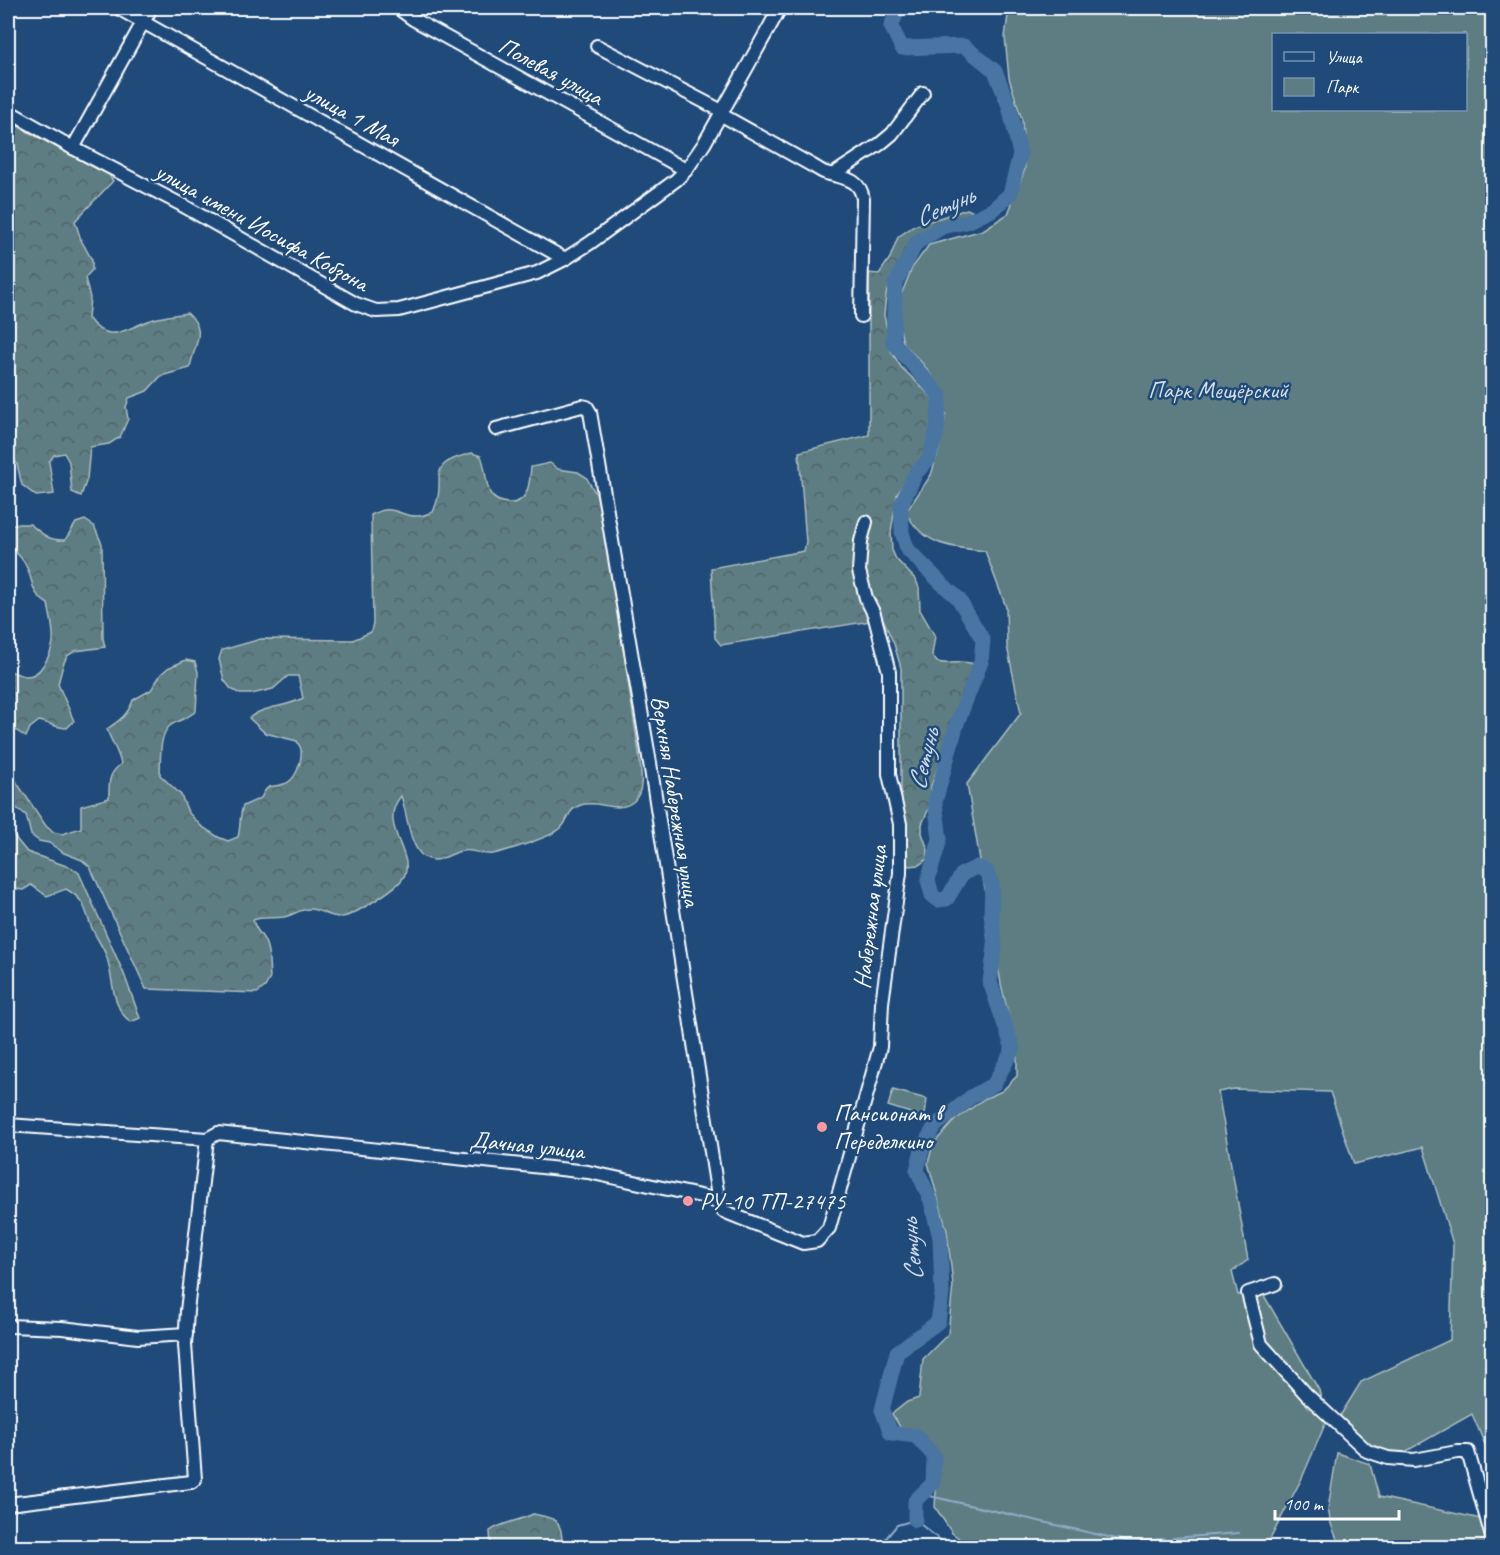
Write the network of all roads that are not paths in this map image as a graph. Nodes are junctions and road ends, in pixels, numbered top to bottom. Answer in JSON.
{"nodes":[{"id":1,"x":118,"y":8,"type":"edge"},
{"id":2,"x":151,"y":8,"type":"edge"},
{"id":3,"x":398,"y":8,"type":"edge"},
{"id":4,"x":780,"y":8,"type":"edge"},
{"id":5,"x":143,"y":22,"type":"junction"},
{"id":6,"x":597,"y":46,"type":"dead end"},
{"id":7,"x":923,"y":93,"type":"dead end"},
{"id":8,"x":8,"y":111,"type":"edge"},
{"id":9,"x":721,"y":112,"type":"junction"},
{"id":10,"x":73,"y":148,"type":"junction"},
{"id":11,"x":686,"y":170,"type":"junction"},
{"id":12,"x":834,"y":174,"type":"junction"},
{"id":13,"x":565,"y":259,"type":"junction"},
{"id":14,"x":861,"y":316,"type":"dead end"},
{"id":15,"x":496,"y":429,"type":"dead end"},
{"id":16,"x":866,"y":522,"type":"dead end"},
{"id":17,"x":8,"y":1125,"type":"edge"},
{"id":18,"x":213,"y":1136,"type":"junction"},
{"id":19,"x":719,"y":1203,"type":"junction"},
{"id":20,"x":818,"y":1241,"type":"joint"},
{"id":21,"x":1275,"y":1284,"type":"dead end"},
{"id":22,"x":8,"y":1326,"type":"edge"},
{"id":23,"x":186,"y":1334,"type":"junction"},
{"id":24,"x":8,"y":1504,"type":"edge"},
{"id":25,"x":1492,"y":1537,"type":"edge"}],
"edges":[{"from":1,"to":5,"type":"street","name":"улица 1 Мая"},
{"from":2,"to":5,"type":"street"},
{"from":3,"to":11,"type":"street","name":"Полевая улица"},
{"from":4,"to":9,"type":"street","name":"улица имени Иосифа Кобзона"},
{"from":5,"to":10,"type":"street"},
{"from":5,"to":13,"type":"street","name":"улица 1 Мая"},
{"from":6,"to":9,"type":"street"},
{"from":7,"to":12,"type":"street"},
{"from":8,"to":10,"type":"street","name":"улица имени Иосифа Кобзона"},
{"from":9,"to":11,"type":"street","name":"улица имени Иосифа Кобзона"},
{"from":9,"to":12,"type":"street"},
{"from":10,"to":13,"type":"street","name":"улица имени Иосифа Кобзона"},
{"from":11,"to":13,"type":"street","name":"улица имени Иосифа Кобзона"},
{"from":12,"to":14,"type":"street"},
{"from":15,"to":19,"type":"street","name":"Верхняя Набережная улица"},
{"from":16,"to":20,"type":"street","name":"Набережная улица"},
{"from":17,"to":18,"type":"street","name":"Дачная улица"},
{"from":18,"to":19,"type":"street","name":"Дачная улица"},
{"from":18,"to":23,"type":"street"},
{"from":19,"to":20,"type":"street","name":"Дачная улица"},
{"from":21,"to":25,"type":"street"},
{"from":22,"to":23,"type":"street"},
{"from":23,"to":24,"type":"street"}]}
